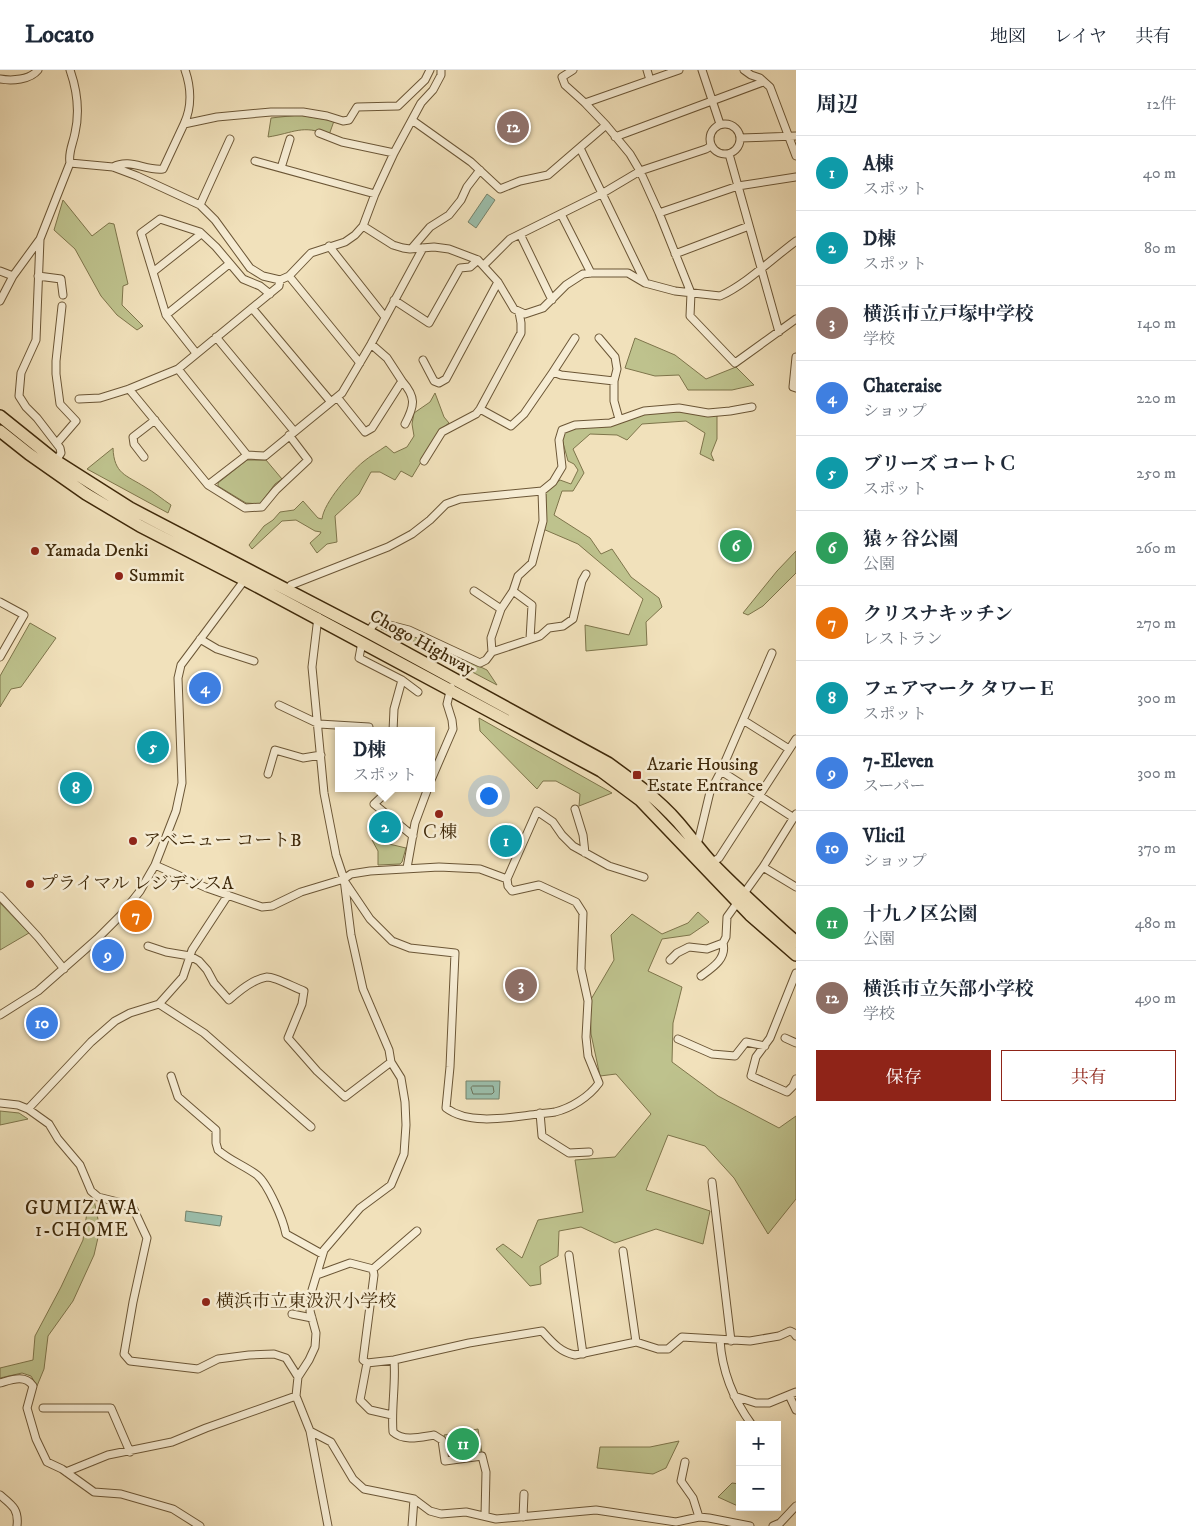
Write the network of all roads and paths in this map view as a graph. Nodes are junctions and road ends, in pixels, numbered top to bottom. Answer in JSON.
{"nodes":[{"id":1,"x":38,"y":70,"type":"edge"},
{"id":2,"x":70,"y":70,"type":"edge"},
{"id":3,"x":185,"y":70,"type":"edge"},
{"id":4,"x":430,"y":70,"type":"edge"},
{"id":5,"x":441,"y":70,"type":"edge"},
{"id":6,"x":573,"y":70,"type":"edge"},
{"id":7,"x":646,"y":70,"type":"edge"},
{"id":8,"x":679,"y":70,"type":"edge"},
{"id":9,"x":702,"y":70,"type":"edge"},
{"id":10,"x":744,"y":70,"type":"edge"},
{"id":11,"x":0,"y":79,"type":"edge"},
{"id":12,"x":650,"y":80,"type":"junction"},
{"id":13,"x":763,"y":82,"type":"junction"},
{"id":14,"x":712,"y":101,"type":"junction"},
{"id":15,"x":585,"y":103,"type":"junction"},
{"id":16,"x":412,"y":120,"type":"junction"},
{"id":17,"x":184,"y":124,"type":"junction"},
{"id":18,"x":720,"y":124,"type":"junction"},
{"id":19,"x":606,"y":126,"type":"junction"},
{"id":20,"x":319,"y":133,"type":"dead end"},
{"id":21,"x":792,"y":136,"type":"edge"},
{"id":22,"x":616,"y":137,"type":"junction"},
{"id":23,"x":740,"y":138,"type":"junction"},
{"id":24,"x":230,"y":139,"type":"dead end"},
{"id":25,"x":290,"y":139,"type":"dead end"},
{"id":26,"x":711,"y":146,"type":"junction"},
{"id":27,"x":580,"y":148,"type":"junction"},
{"id":28,"x":394,"y":153,"type":"junction"},
{"id":29,"x":729,"y":154,"type":"junction"},
{"id":30,"x":796,"y":156,"type":"edge"},
{"id":31,"x":254,"y":160,"type":"dead end"},
{"id":32,"x":70,"y":163,"type":"junction"},
{"id":33,"x":113,"y":167,"type":"junction"},
{"id":34,"x":281,"y":168,"type":"junction"},
{"id":35,"x":480,"y":170,"type":"junction"},
{"id":36,"x":640,"y":171,"type":"junction"},
{"id":37,"x":796,"y":177,"type":"edge"},
{"id":38,"x":738,"y":186,"type":"junction"},
{"id":39,"x":603,"y":193,"type":"junction"},
{"id":40,"x":375,"y":194,"type":"junction"},
{"id":41,"x":200,"y":205,"type":"junction"},
{"id":42,"x":659,"y":213,"type":"junction"},
{"id":43,"x":561,"y":214,"type":"junction"},
{"id":44,"x":363,"y":226,"type":"junction"},
{"id":45,"x":749,"y":226,"type":"junction"},
{"id":46,"x":201,"y":234,"type":"junction"},
{"id":47,"x":520,"y":234,"type":"junction"},
{"id":48,"x":40,"y":239,"type":"junction"},
{"id":49,"x":796,"y":241,"type":"edge"},
{"id":50,"x":329,"y":246,"type":"junction"},
{"id":51,"x":412,"y":248,"type":"junction"},
{"id":52,"x":422,"y":248,"type":"junction"},
{"id":53,"x":675,"y":254,"type":"junction"},
{"id":54,"x":478,"y":260,"type":"junction"},
{"id":55,"x":229,"y":264,"type":"junction"},
{"id":56,"x":484,"y":265,"type":"junction"},
{"id":57,"x":761,"y":268,"type":"junction"},
{"id":58,"x":0,"y":270,"type":"edge"},
{"id":59,"x":153,"y":272,"type":"junction"},
{"id":60,"x":591,"y":273,"type":"junction"},
{"id":61,"x":13,"y":276,"type":"junction"},
{"id":62,"x":38,"y":276,"type":"junction"},
{"id":63,"x":289,"y":276,"type":"junction"},
{"id":64,"x":280,"y":280,"type":"junction"},
{"id":65,"x":498,"y":282,"type":"junction"},
{"id":66,"x":645,"y":283,"type":"junction"},
{"id":67,"x":691,"y":293,"type":"junction"},
{"id":68,"x":270,"y":294,"type":"junction"},
{"id":69,"x":63,"y":295,"type":"dead end"},
{"id":70,"x":394,"y":300,"type":"junction"},
{"id":71,"x":552,"y":300,"type":"junction"},
{"id":72,"x":0,"y":301,"type":"edge"},
{"id":73,"x":62,"y":306,"type":"dead end"},
{"id":74,"x":252,"y":308,"type":"junction"},
{"id":75,"x":519,"y":312,"type":"junction"},
{"id":76,"x":166,"y":315,"type":"junction"},
{"id":77,"x":385,"y":317,"type":"junction"},
{"id":78,"x":796,"y":319,"type":"edge"},
{"id":79,"x":779,"y":332,"type":"junction"},
{"id":80,"x":216,"y":337,"type":"junction"},
{"id":81,"x":575,"y":338,"type":"dead end"},
{"id":82,"x":599,"y":338,"type":"dead end"},
{"id":83,"x":371,"y":344,"type":"junction"},
{"id":84,"x":196,"y":353,"type":"junction"},
{"id":85,"x":796,"y":357,"type":"edge"},
{"id":86,"x":423,"y":360,"type":"dead end"},
{"id":87,"x":360,"y":363,"type":"junction"},
{"id":88,"x":178,"y":369,"type":"junction"},
{"id":89,"x":553,"y":372,"type":"junction"},
{"id":90,"x":402,"y":380,"type":"junction"},
{"id":91,"x":614,"y":381,"type":"junction"},
{"id":92,"x":796,"y":388,"type":"edge"},
{"id":93,"x":129,"y":389,"type":"junction"},
{"id":94,"x":79,"y":399,"type":"dead end"},
{"id":95,"x":334,"y":400,"type":"junction"},
{"id":96,"x":752,"y":406,"type":"dead end"},
{"id":97,"x":480,"y":409,"type":"junction"},
{"id":98,"x":0,"y":416,"type":"edge"},
{"id":99,"x":155,"y":420,"type":"junction"},
{"id":100,"x":619,"y":420,"type":"junction"},
{"id":101,"x":405,"y":424,"type":"dead end"},
{"id":102,"x":0,"y":431,"type":"edge"},
{"id":103,"x":291,"y":433,"type":"junction"},
{"id":104,"x":57,"y":443,"type":"junction"},
{"id":105,"x":246,"y":456,"type":"junction"},
{"id":106,"x":144,"y":457,"type":"dead end"},
{"id":107,"x":56,"y":461,"type":"junction"},
{"id":108,"x":424,"y":461,"type":"dead end"},
{"id":109,"x":208,"y":485,"type":"junction"},
{"id":110,"x":542,"y":491,"type":"junction"},
{"id":111,"x":586,"y":574,"type":"dead end"},
{"id":112,"x":247,"y":575,"type":"junction"},
{"id":113,"x":288,"y":590,"type":"junction"},
{"id":114,"x":474,"y":591,"type":"dead end"},
{"id":115,"x":513,"y":591,"type":"junction"},
{"id":116,"x":0,"y":602,"type":"edge"},
{"id":117,"x":501,"y":609,"type":"junction"},
{"id":118,"x":319,"y":614,"type":"junction"},
{"id":119,"x":365,"y":637,"type":"junction"},
{"id":120,"x":200,"y":639,"type":"junction"},
{"id":121,"x":530,"y":639,"type":"junction"},
{"id":122,"x":3,"y":645,"type":"edge"},
{"id":123,"x":492,"y":652,"type":"junction"},
{"id":124,"x":772,"y":653,"type":"dead end"},
{"id":125,"x":0,"y":657,"type":"edge"},
{"id":126,"x":254,"y":661,"type":"dead end"},
{"id":127,"x":402,"y":680,"type":"junction"},
{"id":128,"x":452,"y":685,"type":"junction"},
{"id":129,"x":418,"y":692,"type":"dead end"},
{"id":130,"x":279,"y":705,"type":"dead end"},
{"id":131,"x":743,"y":720,"type":"junction"},
{"id":132,"x":319,"y":724,"type":"junction"},
{"id":133,"x":369,"y":727,"type":"dead end"},
{"id":134,"x":393,"y":727,"type":"edge"},
{"id":135,"x":796,"y":738,"type":"edge"},
{"id":136,"x":789,"y":748,"type":"junction"},
{"id":137,"x":321,"y":755,"type":"junction"},
{"id":138,"x":435,"y":771,"type":"edge"},
{"id":139,"x":721,"y":771,"type":"junction"},
{"id":140,"x":268,"y":774,"type":"dead end"},
{"id":141,"x":387,"y":792,"type":"edge"},
{"id":142,"x":427,"y":792,"type":"edge"},
{"id":143,"x":760,"y":795,"type":"junction"},
{"id":144,"x":575,"y":809,"type":"dead end"},
{"id":145,"x":795,"y":816,"type":"edge"},
{"id":146,"x":413,"y":836,"type":"junction"},
{"id":147,"x":696,"y":845,"type":"junction"},
{"id":148,"x":585,"y":853,"type":"junction"},
{"id":149,"x":712,"y":863,"type":"junction"},
{"id":150,"x":155,"y":865,"type":"junction"},
{"id":151,"x":763,"y":867,"type":"junction"},
{"id":152,"x":408,"y":868,"type":"junction"},
{"id":153,"x":644,"y":877,"type":"dead end"},
{"id":154,"x":344,"y":879,"type":"junction"},
{"id":155,"x":507,"y":879,"type":"junction"},
{"id":156,"x":796,"y":888,"type":"edge"},
{"id":157,"x":228,"y":895,"type":"junction"},
{"id":158,"x":0,"y":896,"type":"edge"},
{"id":159,"x":740,"y":898,"type":"junction"},
{"id":160,"x":796,"y":942,"type":"edge"},
{"id":161,"x":723,"y":943,"type":"junction"},
{"id":162,"x":148,"y":946,"type":"dead end"},
{"id":163,"x":796,"y":955,"type":"edge"},
{"id":164,"x":190,"y":956,"type":"junction"},
{"id":165,"x":670,"y":960,"type":"dead end"},
{"id":166,"x":64,"y":968,"type":"junction"},
{"id":167,"x":796,"y":973,"type":"edge"},
{"id":168,"x":701,"y":976,"type":"dead end"},
{"id":169,"x":159,"y":1004,"type":"junction"},
{"id":170,"x":0,"y":1015,"type":"edge"},
{"id":171,"x":785,"y":1038,"type":"dead end"},
{"id":172,"x":678,"y":1039,"type":"dead end"},
{"id":173,"x":796,"y":1043,"type":"edge"},
{"id":174,"x":765,"y":1046,"type":"junction"},
{"id":175,"x":391,"y":1062,"type":"junction"},
{"id":176,"x":171,"y":1076,"type":"dead end"},
{"id":177,"x":796,"y":1079,"type":"edge"},
{"id":178,"x":0,"y":1103,"type":"edge"},
{"id":179,"x":28,"y":1109,"type":"junction"},
{"id":180,"x":540,"y":1113,"type":"junction"},
{"id":181,"x":311,"y":1127,"type":"dead end"},
{"id":182,"x":589,"y":1152,"type":"dead end"},
{"id":183,"x":712,"y":1182,"type":"dead end"},
{"id":184,"x":417,"y":1231,"type":"dead end"},
{"id":185,"x":623,"y":1251,"type":"dead end"},
{"id":186,"x":322,"y":1254,"type":"junction"},
{"id":187,"x":569,"y":1255,"type":"dead end"},
{"id":188,"x":373,"y":1269,"type":"junction"},
{"id":189,"x":316,"y":1275,"type":"junction"},
{"id":190,"x":292,"y":1314,"type":"dead end"},
{"id":191,"x":312,"y":1318,"type":"junction"},
{"id":192,"x":796,"y":1336,"type":"edge"},
{"id":193,"x":720,"y":1340,"type":"junction"},
{"id":194,"x":730,"y":1341,"type":"junction"},
{"id":195,"x":636,"y":1342,"type":"junction"},
{"id":196,"x":583,"y":1354,"type":"junction"},
{"id":197,"x":394,"y":1360,"type":"junction"},
{"id":198,"x":367,"y":1363,"type":"junction"},
{"id":199,"x":298,"y":1377,"type":"junction"},
{"id":200,"x":0,"y":1383,"type":"edge"},
{"id":201,"x":792,"y":1394,"type":"edge"},
{"id":202,"x":296,"y":1396,"type":"junction"},
{"id":203,"x":734,"y":1396,"type":"junction"},
{"id":204,"x":42,"y":1408,"type":"dead end"},
{"id":205,"x":796,"y":1410,"type":"edge"},
{"id":206,"x":392,"y":1415,"type":"junction"},
{"id":207,"x":750,"y":1421,"type":"edge"},
{"id":208,"x":310,"y":1431,"type":"junction"},
{"id":209,"x":130,"y":1452,"type":"junction"},
{"id":210,"x":685,"y":1462,"type":"dead end"},
{"id":211,"x":66,"y":1472,"type":"junction"},
{"id":212,"x":0,"y":1494,"type":"edge"},
{"id":213,"x":524,"y":1494,"type":"dead end"},
{"id":214,"x":414,"y":1499,"type":"junction"},
{"id":215,"x":796,"y":1506,"type":"edge"},
{"id":216,"x":485,"y":1516,"type":"junction"},
{"id":217,"x":523,"y":1517,"type":"junction"},
{"id":218,"x":699,"y":1517,"type":"junction"},
{"id":219,"x":17,"y":1526,"type":"edge"},
{"id":220,"x":200,"y":1526,"type":"edge"},
{"id":221,"x":328,"y":1526,"type":"edge"},
{"id":222,"x":412,"y":1526,"type":"edge"},
{"id":223,"x":750,"y":1526,"type":"edge"},
{"id":224,"x":773,"y":1526,"type":"edge"}],
"edges":[{"from":1,"to":11,"type":"street"},
{"from":2,"to":32,"type":"street"},
{"from":3,"to":17,"type":"street"},
{"from":4,"to":17,"type":"street"},
{"from":5,"to":16,"type":"street"},
{"from":6,"to":15,"type":"street"},
{"from":7,"to":12,"type":"street"},
{"from":8,"to":12,"type":"street"},
{"from":9,"to":14,"type":"street"},
{"from":10,"to":13,"type":"street"},
{"from":12,"to":15,"type":"street"},
{"from":13,"to":14,"type":"street"},
{"from":13,"to":21,"type":"street"},
{"from":14,"to":18,"type":"street"},
{"from":14,"to":22,"type":"street"},
{"from":15,"to":19,"type":"street"},
{"from":16,"to":28,"type":"street"},
{"from":16,"to":35,"type":"street"},
{"from":17,"to":33,"type":"street"},
{"from":18,"to":23,"type":"street"},
{"from":18,"to":26,"type":"street"},
{"from":19,"to":22,"type":"street"},
{"from":19,"to":27,"type":"street"},
{"from":20,"to":28,"type":"street"},
{"from":21,"to":23,"type":"street"},
{"from":21,"to":30,"type":"street"},
{"from":22,"to":36,"type":"street"},
{"from":23,"to":29,"type":"street"},
{"from":24,"to":41,"type":"street"},
{"from":25,"to":34,"type":"street"},
{"from":26,"to":29,"type":"street"},
{"from":26,"to":36,"type":"street"},
{"from":27,"to":35,"type":"street"},
{"from":27,"to":39,"type":"street"},
{"from":28,"to":40,"type":"street"},
{"from":29,"to":38,"type":"street"},
{"from":31,"to":34,"type":"street"},
{"from":32,"to":33,"type":"street"},
{"from":32,"to":48,"type":"street"},
{"from":33,"to":41,"type":"street"},
{"from":34,"to":40,"type":"street"},
{"from":35,"to":51,"type":"street"},
{"from":36,"to":39,"type":"street"},
{"from":36,"to":42,"type":"street"},
{"from":37,"to":38,"type":"street"},
{"from":38,"to":42,"type":"street"},
{"from":38,"to":45,"type":"street"},
{"from":39,"to":43,"type":"street"},
{"from":39,"to":66,"type":"street"},
{"from":40,"to":44,"type":"street"},
{"from":41,"to":64,"type":"street"},
{"from":42,"to":53,"type":"street"},
{"from":43,"to":47,"type":"street"},
{"from":43,"to":60,"type":"street"},
{"from":44,"to":50,"type":"street"},
{"from":44,"to":51,"type":"street"},
{"from":45,"to":53,"type":"street"},
{"from":45,"to":57,"type":"street"},
{"from":46,"to":55,"type":"street"},
{"from":46,"to":59,"type":"street"},
{"from":46,"to":59,"type":"street"},
{"from":47,"to":56,"type":"street"},
{"from":47,"to":71,"type":"street"},
{"from":48,"to":61,"type":"street"},
{"from":48,"to":62,"type":"street"},
{"from":49,"to":57,"type":"street"},
{"from":50,"to":63,"type":"street"},
{"from":50,"to":77,"type":"street"},
{"from":51,"to":52,"type":"street"},
{"from":52,"to":54,"type":"street"},
{"from":52,"to":70,"type":"street"},
{"from":53,"to":67,"type":"street"},
{"from":54,"to":56,"type":"street"},
{"from":54,"to":70,"type":"street"},
{"from":55,"to":68,"type":"street"},
{"from":55,"to":76,"type":"street"},
{"from":56,"to":65,"type":"street"},
{"from":57,"to":67,"type":"street"},
{"from":57,"to":79,"type":"street"},
{"from":58,"to":61,"type":"street"},
{"from":59,"to":76,"type":"street"},
{"from":60,"to":66,"type":"street"},
{"from":60,"to":71,"type":"street"},
{"from":61,"to":72,"type":"street"},
{"from":62,"to":69,"type":"street"},
{"from":62,"to":104,"type":"street"},
{"from":63,"to":64,"type":"street"},
{"from":63,"to":87,"type":"street"},
{"from":64,"to":68,"type":"street"},
{"from":65,"to":75,"type":"street"},
{"from":65,"to":86,"type":"street"},
{"from":66,"to":67,"type":"street"},
{"from":67,"to":79,"type":"street"},
{"from":68,"to":74,"type":"street"},
{"from":70,"to":77,"type":"street"},
{"from":71,"to":75,"type":"street"},
{"from":73,"to":104,"type":"street"},
{"from":74,"to":80,"type":"street"},
{"from":74,"to":95,"type":"street"},
{"from":75,"to":97,"type":"street"},
{"from":76,"to":84,"type":"street"},
{"from":77,"to":83,"type":"street"},
{"from":78,"to":79,"type":"street"},
{"from":80,"to":84,"type":"street"},
{"from":80,"to":103,"type":"street"},
{"from":81,"to":89,"type":"street"},
{"from":82,"to":91,"type":"street"},
{"from":83,"to":87,"type":"street"},
{"from":83,"to":90,"type":"street"},
{"from":84,"to":88,"type":"street"},
{"from":85,"to":92,"type":"street"},
{"from":87,"to":95,"type":"street"},
{"from":88,"to":93,"type":"street"},
{"from":88,"to":105,"type":"street"},
{"from":89,"to":91,"type":"street"},
{"from":89,"to":97,"type":"street"},
{"from":90,"to":95,"type":"street"},
{"from":90,"to":101,"type":"street"},
{"from":91,"to":100,"type":"street"},
{"from":93,"to":94,"type":"street"},
{"from":93,"to":99,"type":"street"},
{"from":95,"to":103,"type":"street"},
{"from":96,"to":100,"type":"street"},
{"from":97,"to":108,"type":"street"},
{"from":98,"to":107,"type":"main road","name":"Chogo Highway"},
{"from":99,"to":106,"type":"street"},
{"from":99,"to":109,"type":"street"},
{"from":100,"to":110,"type":"street"},
{"from":102,"to":112,"type":"main road","name":"Chogo Highway"},
{"from":103,"to":105,"type":"street"},
{"from":103,"to":109,"type":"street"},
{"from":104,"to":107,"type":"street"},
{"from":105,"to":109,"type":"street"},
{"from":107,"to":112,"type":"main road","name":"Chogo Highway"},
{"from":110,"to":113,"type":"street"},
{"from":110,"to":115,"type":"street"},
{"from":111,"to":121,"type":"street"},
{"from":112,"to":113,"type":"main road","name":"Chogo Highway"},
{"from":112,"to":118,"type":"main road","name":"Chogo Highway"},
{"from":112,"to":120,"type":"street"},
{"from":113,"to":118,"type":"main road","name":"Chogo Highway"},
{"from":114,"to":117,"type":"street"},
{"from":115,"to":117,"type":"street"},
{"from":115,"to":121,"type":"street"},
{"from":116,"to":122,"type":"street"},
{"from":117,"to":123,"type":"street"},
{"from":118,"to":119,"type":"main road","name":"Chogo Highway"},
{"from":118,"to":132,"type":"street"},
{"from":119,"to":123,"type":"street"},
{"from":119,"to":127,"type":"street"},
{"from":119,"to":128,"type":"main road","name":"Chogo Highway"},
{"from":120,"to":126,"type":"street"},
{"from":120,"to":150,"type":"street"},
{"from":121,"to":123,"type":"street"},
{"from":122,"to":125,"type":"street"},
{"from":124,"to":131,"type":"street"},
{"from":127,"to":129,"type":"street"},
{"from":127,"to":134,"type":"street"},
{"from":128,"to":138,"type":"street"},
{"from":128,"to":147,"type":"main road","name":"Chogo Highway"},
{"from":128,"to":159,"type":"main road","name":"Chogo Highway"},
{"from":130,"to":132,"type":"street"},
{"from":131,"to":136,"type":"street"},
{"from":131,"to":139,"type":"street"},
{"from":132,"to":133,"type":"street"},
{"from":132,"to":137,"type":"street"},
{"from":135,"to":136,"type":"street"},
{"from":136,"to":143,"type":"street"},
{"from":137,"to":140,"type":"street"},
{"from":137,"to":154,"type":"street"},
{"from":139,"to":143,"type":"street"},
{"from":139,"to":147,"type":"street"},
{"from":141,"to":146,"type":"street"},
{"from":142,"to":146,"type":"street"},
{"from":143,"to":145,"type":"street"},
{"from":143,"to":149,"type":"street"},
{"from":144,"to":148,"type":"street"},
{"from":145,"to":151,"type":"street"},
{"from":146,"to":152,"type":"street"},
{"from":147,"to":149,"type":"main road","name":"Chogo Highway"},
{"from":148,"to":153,"type":"street"},
{"from":148,"to":155,"type":"street"},
{"from":149,"to":159,"type":"main road","name":"Chogo Highway"},
{"from":150,"to":157,"type":"street"},
{"from":150,"to":166,"type":"street"},
{"from":151,"to":156,"type":"street"},
{"from":151,"to":159,"type":"street"},
{"from":152,"to":154,"type":"street"},
{"from":152,"to":155,"type":"street"},
{"from":154,"to":157,"type":"street"},
{"from":154,"to":175,"type":"street"},
{"from":154,"to":180,"type":"street"},
{"from":155,"to":180,"type":"street"},
{"from":157,"to":164,"type":"street"},
{"from":158,"to":166,"type":"street"},
{"from":159,"to":160,"type":"main road","name":"Chogo Highway"},
{"from":159,"to":161,"type":"street"},
{"from":159,"to":163,"type":"main road","name":"Chogo Highway"},
{"from":161,"to":165,"type":"street"},
{"from":161,"to":168,"type":"street"},
{"from":162,"to":164,"type":"street"},
{"from":164,"to":169,"type":"street"},
{"from":164,"to":175,"type":"street"},
{"from":166,"to":170,"type":"street"},
{"from":167,"to":174,"type":"street"},
{"from":169,"to":179,"type":"street"},
{"from":169,"to":181,"type":"street"},
{"from":171,"to":173,"type":"street"},
{"from":172,"to":174,"type":"street"},
{"from":174,"to":177,"type":"street"},
{"from":175,"to":186,"type":"street"},
{"from":176,"to":186,"type":"street"},
{"from":178,"to":179,"type":"street"},
{"from":179,"to":199,"type":"street"},
{"from":180,"to":182,"type":"street"},
{"from":183,"to":194,"type":"street"},
{"from":184,"to":188,"type":"street"},
{"from":185,"to":195,"type":"street"},
{"from":186,"to":189,"type":"street"},
{"from":187,"to":196,"type":"street"},
{"from":188,"to":189,"type":"street"},
{"from":188,"to":198,"type":"street"},
{"from":189,"to":191,"type":"street"},
{"from":190,"to":191,"type":"street"},
{"from":191,"to":199,"type":"street"},
{"from":192,"to":194,"type":"street"},
{"from":193,"to":194,"type":"street"},
{"from":193,"to":195,"type":"street"},
{"from":193,"to":203,"type":"street"},
{"from":195,"to":196,"type":"street"},
{"from":196,"to":197,"type":"street"},
{"from":197,"to":198,"type":"street"},
{"from":197,"to":206,"type":"street"},
{"from":198,"to":206,"type":"street"},
{"from":199,"to":202,"type":"street"},
{"from":200,"to":211,"type":"street"},
{"from":201,"to":203,"type":"street"},
{"from":201,"to":205,"type":"street"},
{"from":202,"to":208,"type":"street"},
{"from":202,"to":209,"type":"street"},
{"from":203,"to":207,"type":"street"},
{"from":204,"to":209,"type":"street"},
{"from":206,"to":216,"type":"street"},
{"from":208,"to":214,"type":"street"},
{"from":208,"to":221,"type":"street"},
{"from":209,"to":211,"type":"street"},
{"from":210,"to":218,"type":"street"},
{"from":211,"to":220,"type":"street"},
{"from":212,"to":219,"type":"street"},
{"from":213,"to":217,"type":"street"},
{"from":214,"to":216,"type":"street"},
{"from":214,"to":222,"type":"street"},
{"from":215,"to":224,"type":"street"},
{"from":216,"to":217,"type":"street"},
{"from":217,"to":218,"type":"street"},
{"from":218,"to":223,"type":"street"}]}
